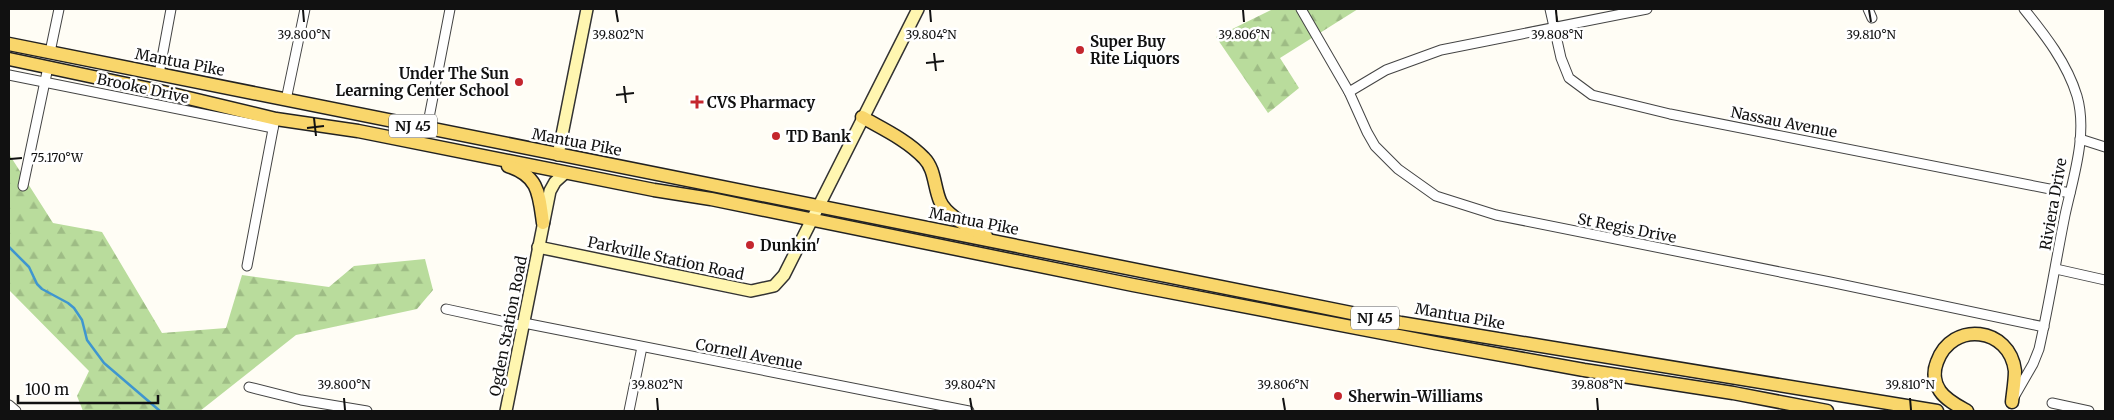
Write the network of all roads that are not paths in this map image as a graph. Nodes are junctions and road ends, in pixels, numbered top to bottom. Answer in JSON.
{"nodes":[{"id":1,"x":59,"y":9,"type":"edge"},
{"id":2,"x":171,"y":9,"type":"edge"},
{"id":3,"x":305,"y":9,"type":"edge"},
{"id":4,"x":450,"y":9,"type":"edge"},
{"id":5,"x":587,"y":9,"type":"edge"},
{"id":6,"x":918,"y":9,"type":"edge"},
{"id":7,"x":1301,"y":9,"type":"edge"},
{"id":8,"x":1550,"y":9,"type":"edge"},
{"id":9,"x":1646,"y":9,"type":"edge"},
{"id":10,"x":1868,"y":9,"type":"edge"},
{"id":11,"x":2024,"y":9,"type":"edge"},
{"id":12,"x":1872,"y":18,"type":"dead end"},
{"id":13,"x":1555,"y":27,"type":"junction"},
{"id":14,"x":9,"y":44,"type":"edge"},
{"id":15,"x":50,"y":52,"type":"junction"},
{"id":16,"x":9,"y":59,"type":"edge"},
{"id":17,"x":48,"y":67,"type":"junction"},
{"id":18,"x":158,"y":74,"type":"junction"},
{"id":19,"x":9,"y":75,"type":"edge"},
{"id":20,"x":45,"y":82,"type":"junction"},
{"id":21,"x":1349,"y":92,"type":"junction"},
{"id":22,"x":286,"y":100,"type":"junction"},
{"id":23,"x":862,"y":117,"type":"junction"},
{"id":24,"x":274,"y":124,"type":"junction"},
{"id":25,"x":427,"y":128,"type":"junction"},
{"id":26,"x":358,"y":131,"type":"junction"},
{"id":27,"x":2080,"y":139,"type":"junction"},
{"id":28,"x":2105,"y":147,"type":"edge"},
{"id":29,"x":558,"y":155,"type":"junction"},
{"id":30,"x":565,"y":173,"type":"junction"},
{"id":31,"x":23,"y":186,"type":"dead end"},
{"id":32,"x":2070,"y":193,"type":"junction"},
{"id":33,"x":817,"y":207,"type":"junction"},
{"id":34,"x":812,"y":220,"type":"junction"},
{"id":35,"x":543,"y":223,"type":"junction"},
{"id":36,"x":1004,"y":244,"type":"junction"},
{"id":37,"x":538,"y":247,"type":"junction"},
{"id":38,"x":247,"y":266,"type":"dead end"},
{"id":39,"x":2056,"y":269,"type":"junction"},
{"id":40,"x":2105,"y":280,"type":"edge"},
{"id":41,"x":446,"y":309,"type":"dead end"},
{"id":42,"x":524,"y":324,"type":"junction"},
{"id":43,"x":2044,"y":327,"type":"junction"},
{"id":44,"x":642,"y":347,"type":"junction"},
{"id":45,"x":248,"y":387,"type":"dead end"},
{"id":46,"x":2052,"y":404,"type":"dead end"},
{"id":47,"x":9,"y":405,"type":"edge"},
{"id":48,"x":2009,"y":406,"type":"edge"},
{"id":49,"x":1814,"y":410,"type":"edge"},
{"id":50,"x":16,"y":411,"type":"edge"},
{"id":51,"x":367,"y":411,"type":"edge"},
{"id":52,"x":506,"y":411,"type":"edge"},
{"id":53,"x":629,"y":411,"type":"edge"},
{"id":54,"x":969,"y":411,"type":"edge"},
{"id":55,"x":1827,"y":411,"type":"edge"},
{"id":56,"x":1937,"y":411,"type":"edge"},
{"id":57,"x":1967,"y":411,"type":"edge"},
{"id":58,"x":2089,"y":411,"type":"edge"}],
"edges":[{"from":1,"to":15,"type":"street"},
{"from":2,"to":18,"type":"street"},
{"from":3,"to":22,"type":"street"},
{"from":4,"to":25,"type":"street"},
{"from":5,"to":29,"type":"main road"},
{"from":6,"to":23,"type":"main road","name":"Parkville Station Road"},
{"from":7,"to":21,"type":"street","name":"St Regis Drive"},
{"from":8,"to":13,"type":"street","name":"Nassau Avenue"},
{"from":9,"to":13,"type":"street"},
{"from":10,"to":12,"type":"street"},
{"from":11,"to":27,"type":"street","name":"Riviera Drive"},
{"from":13,"to":21,"type":"street"},
{"from":13,"to":32,"type":"street","name":"Nassau Avenue"},
{"from":14,"to":15,"type":"main road","name":"Mantua Pike","number":"NJ 45"},
{"from":15,"to":18,"type":"main road","name":"Mantua Pike","number":"NJ 45"},
{"from":16,"to":17,"type":"main road","name":"Mantua Pike","number":"NJ 45"},
{"from":17,"to":20,"type":"street"},
{"from":17,"to":24,"type":"main road","name":"Mantua Pike","number":"NJ 45"},
{"from":18,"to":22,"type":"main road","name":"Mantua Pike","number":"NJ 45"},
{"from":19,"to":20,"type":"street","name":"Brooke Drive"},
{"from":20,"to":24,"type":"street","name":"Brooke Drive"},
{"from":20,"to":31,"type":"street"},
{"from":21,"to":43,"type":"street","name":"St Regis Drive"},
{"from":22,"to":25,"type":"main road","name":"Mantua Pike","number":"NJ 45"},
{"from":23,"to":33,"type":"main road","name":"Parkville Station Road"},
{"from":23,"to":36,"type":"main road"},
{"from":24,"to":26,"type":"main road","name":"Mantua Pike","number":"NJ 45"},
{"from":24,"to":38,"type":"street"},
{"from":25,"to":29,"type":"main road","name":"Mantua Pike","number":"NJ 45"},
{"from":26,"to":30,"type":"main road","name":"Mantua Pike","number":"NJ 45"},
{"from":26,"to":35,"type":"main road"},
{"from":27,"to":28,"type":"street"},
{"from":27,"to":32,"type":"street","name":"Riviera Drive"},
{"from":29,"to":33,"type":"main road","name":"Mantua Pike","number":"NJ 45"},
{"from":30,"to":34,"type":"main road","name":"Mantua Pike","number":"NJ 45"},
{"from":30,"to":35,"type":"main road","name":"Ogden Station Road"},
{"from":32,"to":39,"type":"street","name":"Riviera Drive"},
{"from":33,"to":34,"type":"main road","name":"Parkville Station Road"},
{"from":33,"to":36,"type":"main road","name":"Mantua Pike","number":"NJ 45"},
{"from":34,"to":37,"type":"main road","name":"Parkville Station Road"},
{"from":34,"to":49,"type":"main road","name":"Mantua Pike","number":"NJ 45"},
{"from":35,"to":37,"type":"main road","name":"Ogden Station Road"},
{"from":36,"to":56,"type":"main road","name":"Mantua Pike","number":"NJ 45"},
{"from":37,"to":42,"type":"main road","name":"Ogden Station Road"},
{"from":39,"to":40,"type":"street"},
{"from":39,"to":43,"type":"street","name":"Riviera Drive"},
{"from":41,"to":42,"type":"street","name":"Cornell Avenue"},
{"from":42,"to":44,"type":"street","name":"Cornell Avenue"},
{"from":42,"to":52,"type":"main road","name":"Ogden Station Road"},
{"from":43,"to":48,"type":"street","name":"Riviera Drive"},
{"from":44,"to":53,"type":"street"},
{"from":44,"to":54,"type":"street","name":"Cornell Avenue"},
{"from":45,"to":51,"type":"street"},
{"from":46,"to":58,"type":"street"},
{"from":47,"to":50,"type":"street"},
{"from":48,"to":57,"type":"main road"},
{"from":49,"to":55,"type":"main road","name":"Mantua Pike","number":"NJ 45"}]}
